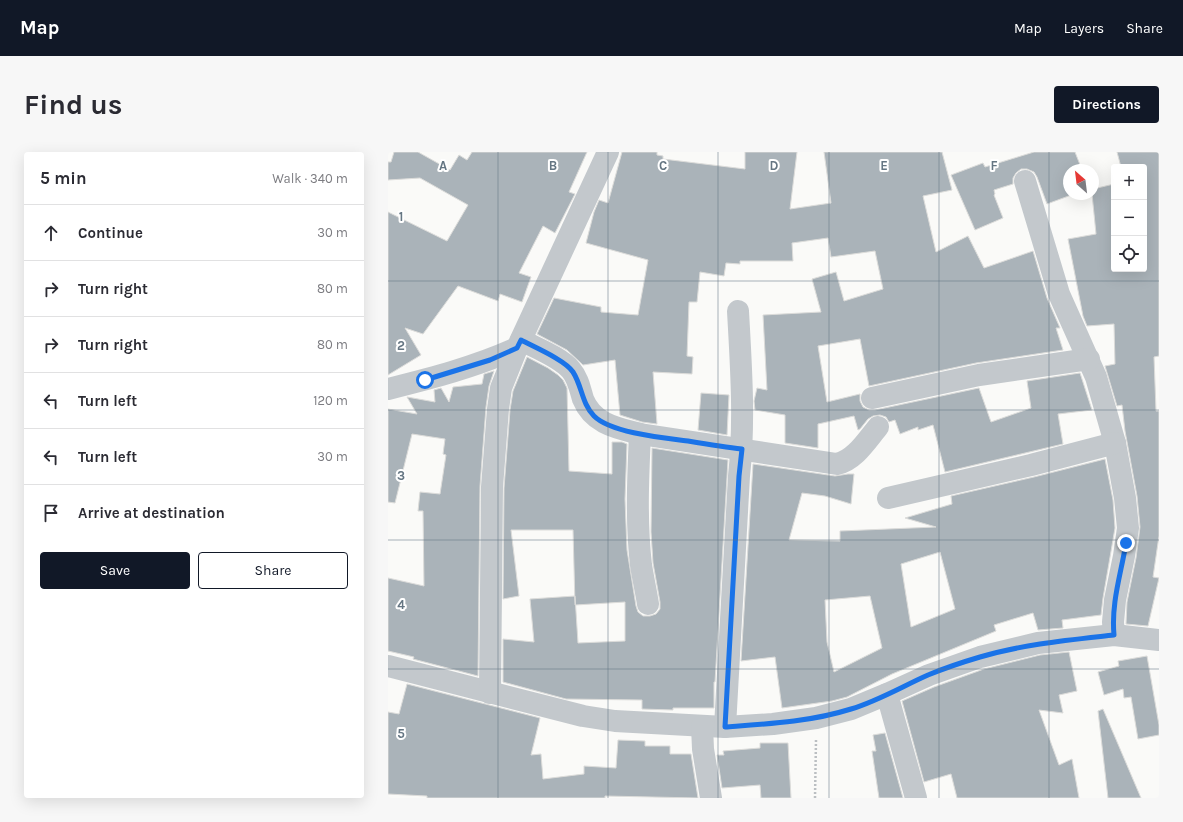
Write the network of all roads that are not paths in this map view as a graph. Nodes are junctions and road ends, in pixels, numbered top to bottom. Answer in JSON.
{"nodes":[{"id":1,"x":608,"y":152,"type":"edge"},
{"id":2,"x":1025,"y":182,"type":"dead end"},
{"id":3,"x":738,"y":311,"type":"dead end"},
{"id":4,"x":519,"y":344,"type":"junction"},
{"id":5,"x":1089,"y":359,"type":"junction"},
{"id":6,"x":388,"y":389,"type":"edge"},
{"id":7,"x":872,"y":398,"type":"dead end"},
{"id":8,"x":878,"y":427,"type":"dead end"},
{"id":9,"x":640,"y":434,"type":"junction"},
{"id":10,"x":1115,"y":443,"type":"junction"},
{"id":11,"x":742,"y":449,"type":"junction"},
{"id":12,"x":888,"y":498,"type":"dead end"},
{"id":13,"x":648,"y":604,"type":"dead end"},
{"id":14,"x":1114,"y":635,"type":"junction"},
{"id":15,"x":1159,"y":640,"type":"edge"},
{"id":16,"x":388,"y":666,"type":"edge"},
{"id":17,"x":490,"y":693,"type":"junction"},
{"id":18,"x":887,"y":694,"type":"junction"},
{"id":19,"x":702,"y":726,"type":"junction"},
{"id":20,"x":725,"y":727,"type":"junction"},
{"id":21,"x":711,"y":798,"type":"edge"},
{"id":22,"x":916,"y":798,"type":"edge"}],
"edges":[{"from":1,"to":4,"type":"street"},
{"from":2,"to":5,"type":"street"},
{"from":3,"to":11,"type":"street"},
{"from":4,"to":6,"type":"street"},
{"from":4,"to":9,"type":"street"},
{"from":4,"to":17,"type":"street"},
{"from":5,"to":7,"type":"street"},
{"from":5,"to":10,"type":"street"},
{"from":8,"to":11,"type":"street"},
{"from":9,"to":11,"type":"street"},
{"from":9,"to":13,"type":"street"},
{"from":10,"to":12,"type":"street"},
{"from":10,"to":14,"type":"street"},
{"from":11,"to":20,"type":"street"},
{"from":14,"to":15,"type":"street"},
{"from":14,"to":18,"type":"street"},
{"from":16,"to":17,"type":"street"},
{"from":17,"to":19,"type":"street"},
{"from":18,"to":20,"type":"street"},
{"from":18,"to":22,"type":"street"},
{"from":19,"to":20,"type":"street"},
{"from":19,"to":21,"type":"street"}]}
